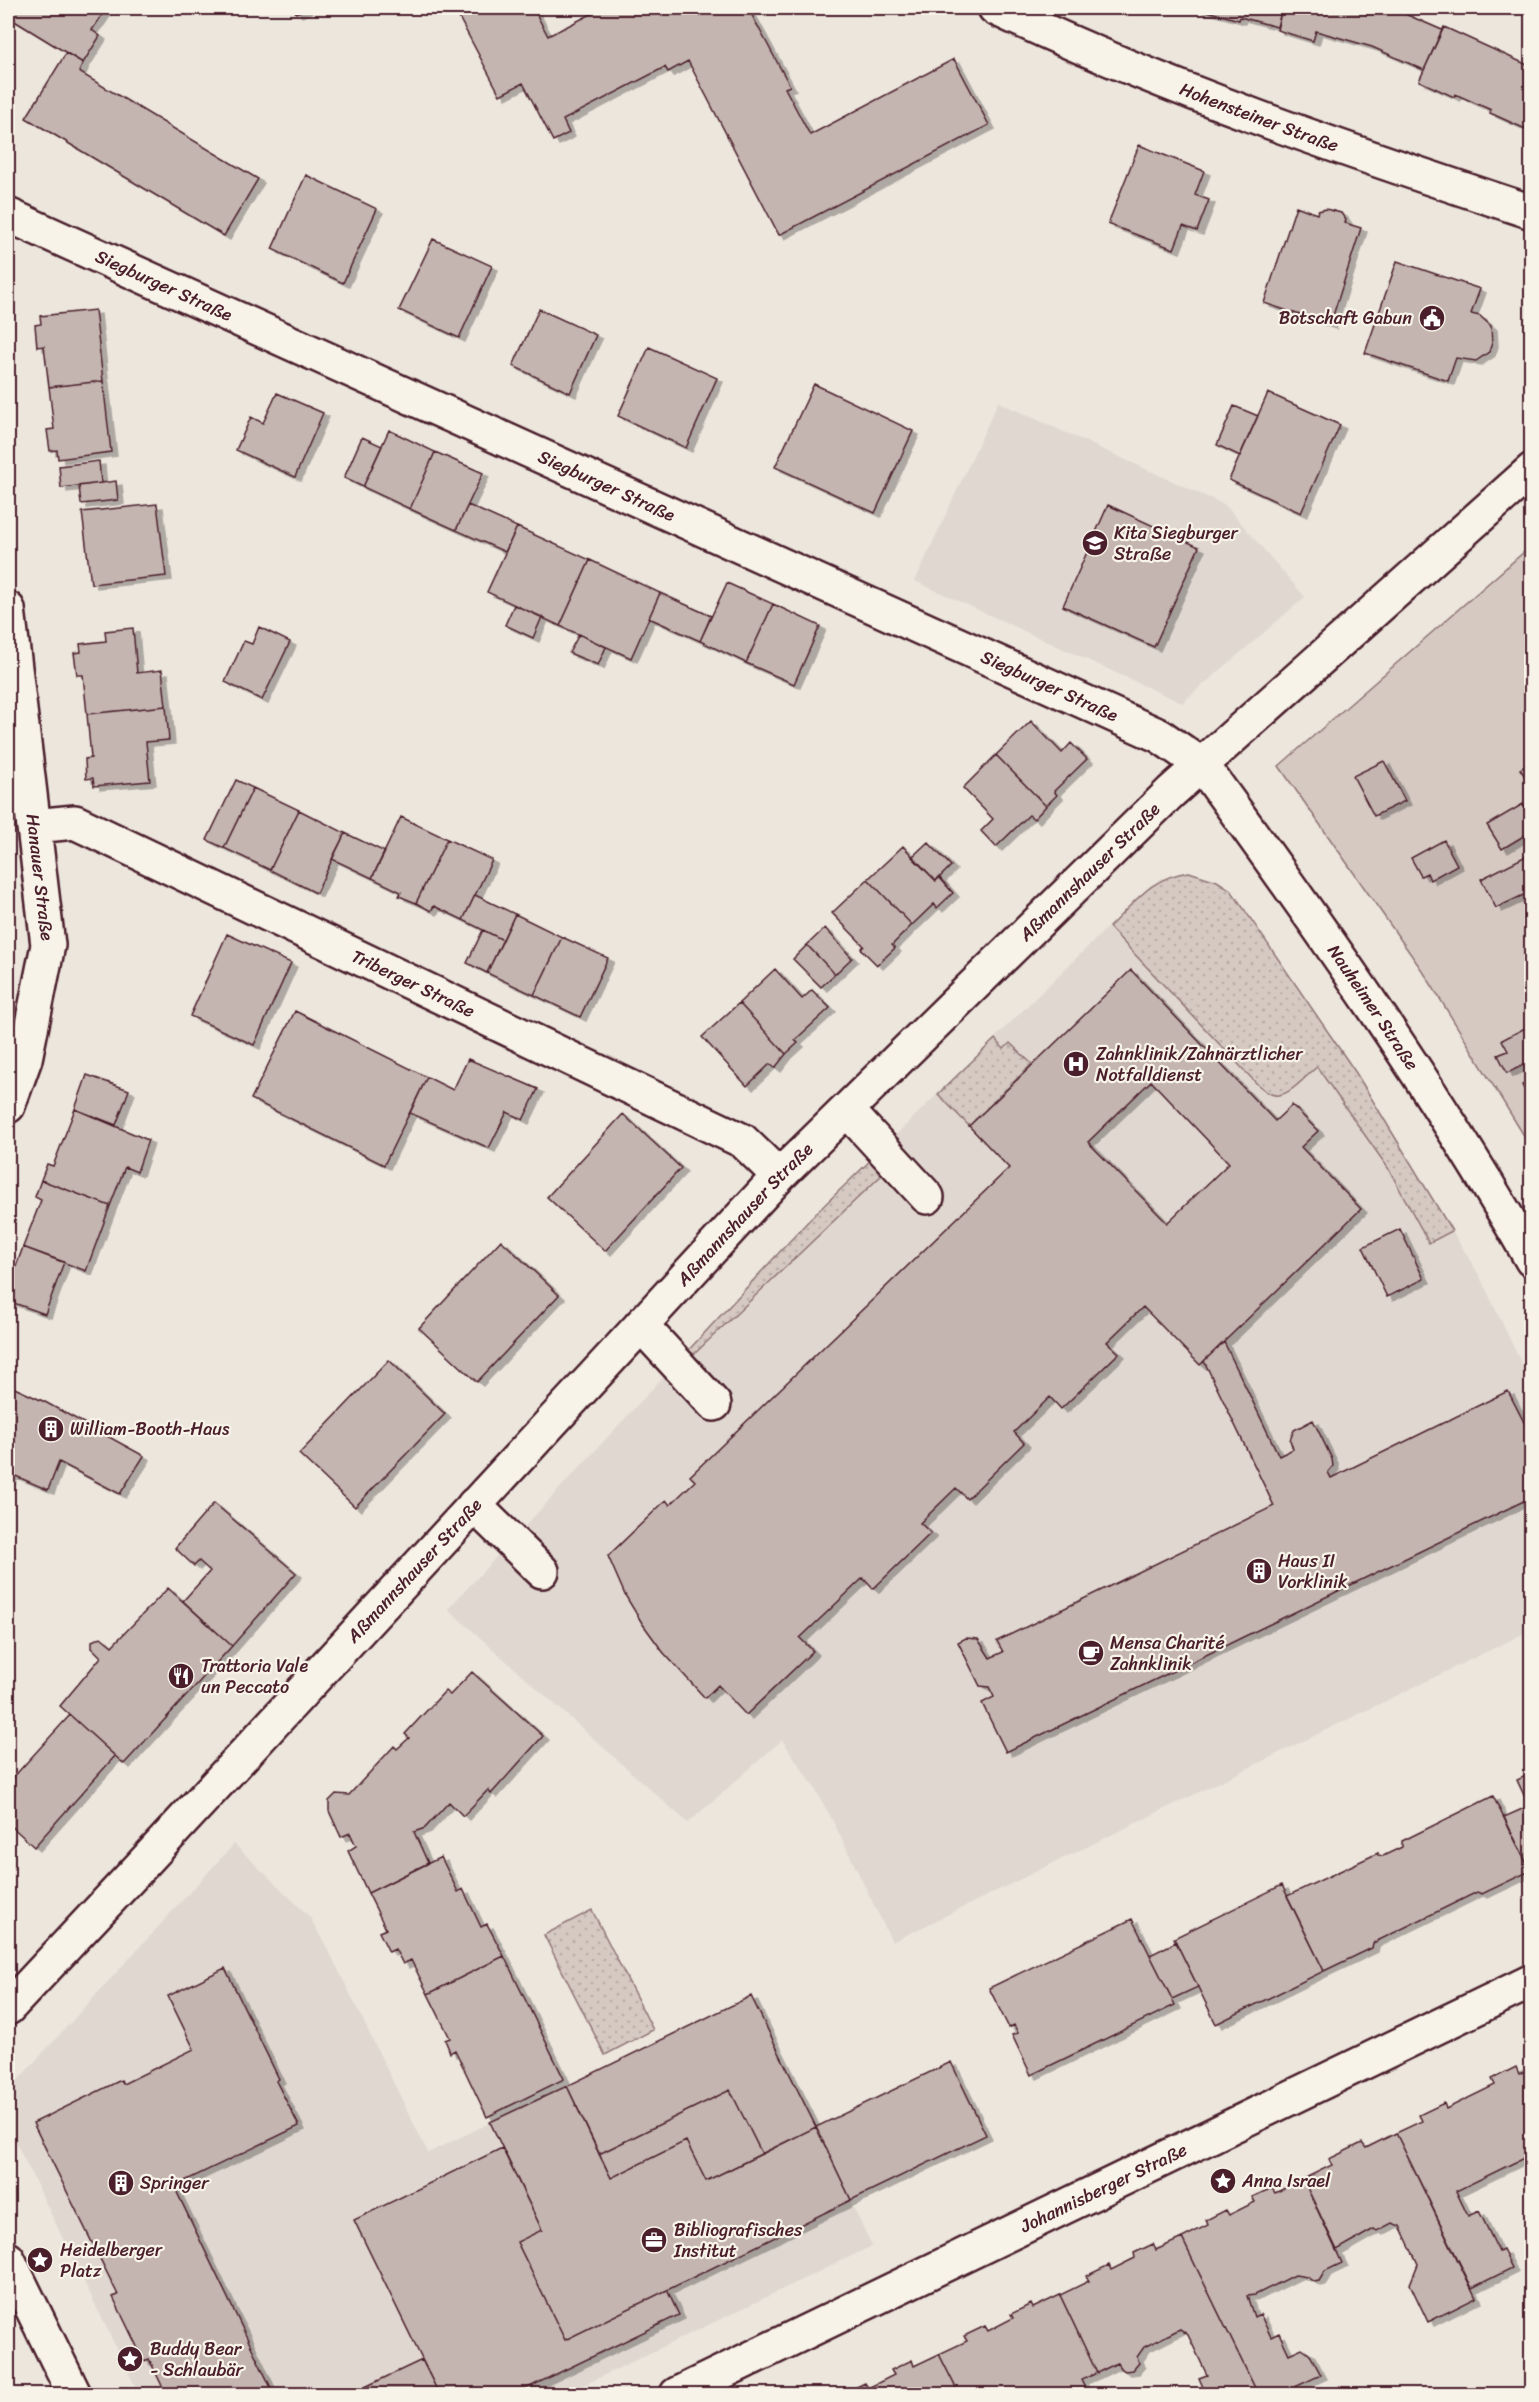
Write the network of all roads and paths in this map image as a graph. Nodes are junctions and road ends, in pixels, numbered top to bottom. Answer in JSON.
{"nodes":[{"id":1,"x":995,"y":8,"type":"edge"},
{"id":2,"x":1532,"y":212,"type":"edge"},
{"id":3,"x":8,"y":215,"type":"edge"},
{"id":4,"x":1532,"y":470,"type":"edge"},
{"id":5,"x":8,"y":609,"type":"edge"},
{"id":6,"x":1202,"y":765,"type":"junction"},
{"id":7,"x":34,"y":826,"type":"junction"},
{"id":8,"x":8,"y":1106,"type":"edge"},
{"id":9,"x":847,"y":1110,"type":"junction"},
{"id":10,"x":779,"y":1176,"type":"junction"},
{"id":11,"x":927,"y":1197,"type":"dead end"},
{"id":12,"x":1532,"y":1260,"type":"edge"},
{"id":13,"x":641,"y":1325,"type":"junction"},
{"id":14,"x":714,"y":1404,"type":"dead end"},
{"id":15,"x":474,"y":1505,"type":"junction"},
{"id":16,"x":542,"y":1571,"type":"dead end"},
{"id":17,"x":1532,"y":1981,"type":"edge"},
{"id":18,"x":8,"y":2008,"type":"edge"},
{"id":19,"x":8,"y":2259,"type":"edge"},
{"id":20,"x":74,"y":2394,"type":"edge"},
{"id":21,"x":677,"y":2394,"type":"edge"}],
"edges":[{"from":1,"to":2,"type":"street","name":"Hohensteiner Straße"},
{"from":3,"to":6,"type":"street","name":"Siegburger Straße"},
{"from":4,"to":6,"type":"street","name":"Aßmannshauser Straße"},
{"from":5,"to":7,"type":"street","name":"Hanauer Straße"},
{"from":6,"to":9,"type":"street","name":"Aßmannshauser Straße"},
{"from":6,"to":12,"type":"street","name":"Nauheimer Straße"},
{"from":7,"to":8,"type":"street","name":"Hanauer Straße"},
{"from":7,"to":10,"type":"street","name":"Triberger Straße"},
{"from":9,"to":10,"type":"street","name":"Aßmannshauser Straße"},
{"from":9,"to":11,"type":"street"},
{"from":10,"to":13,"type":"street","name":"Aßmannshauser Straße"},
{"from":13,"to":14,"type":"street"},
{"from":13,"to":15,"type":"street","name":"Aßmannshauser Straße"},
{"from":15,"to":16,"type":"street"},
{"from":15,"to":18,"type":"street","name":"Aßmannshauser Straße"},
{"from":17,"to":21,"type":"street","name":"Johannisberger Straße"},
{"from":19,"to":20,"type":"street"}]}
